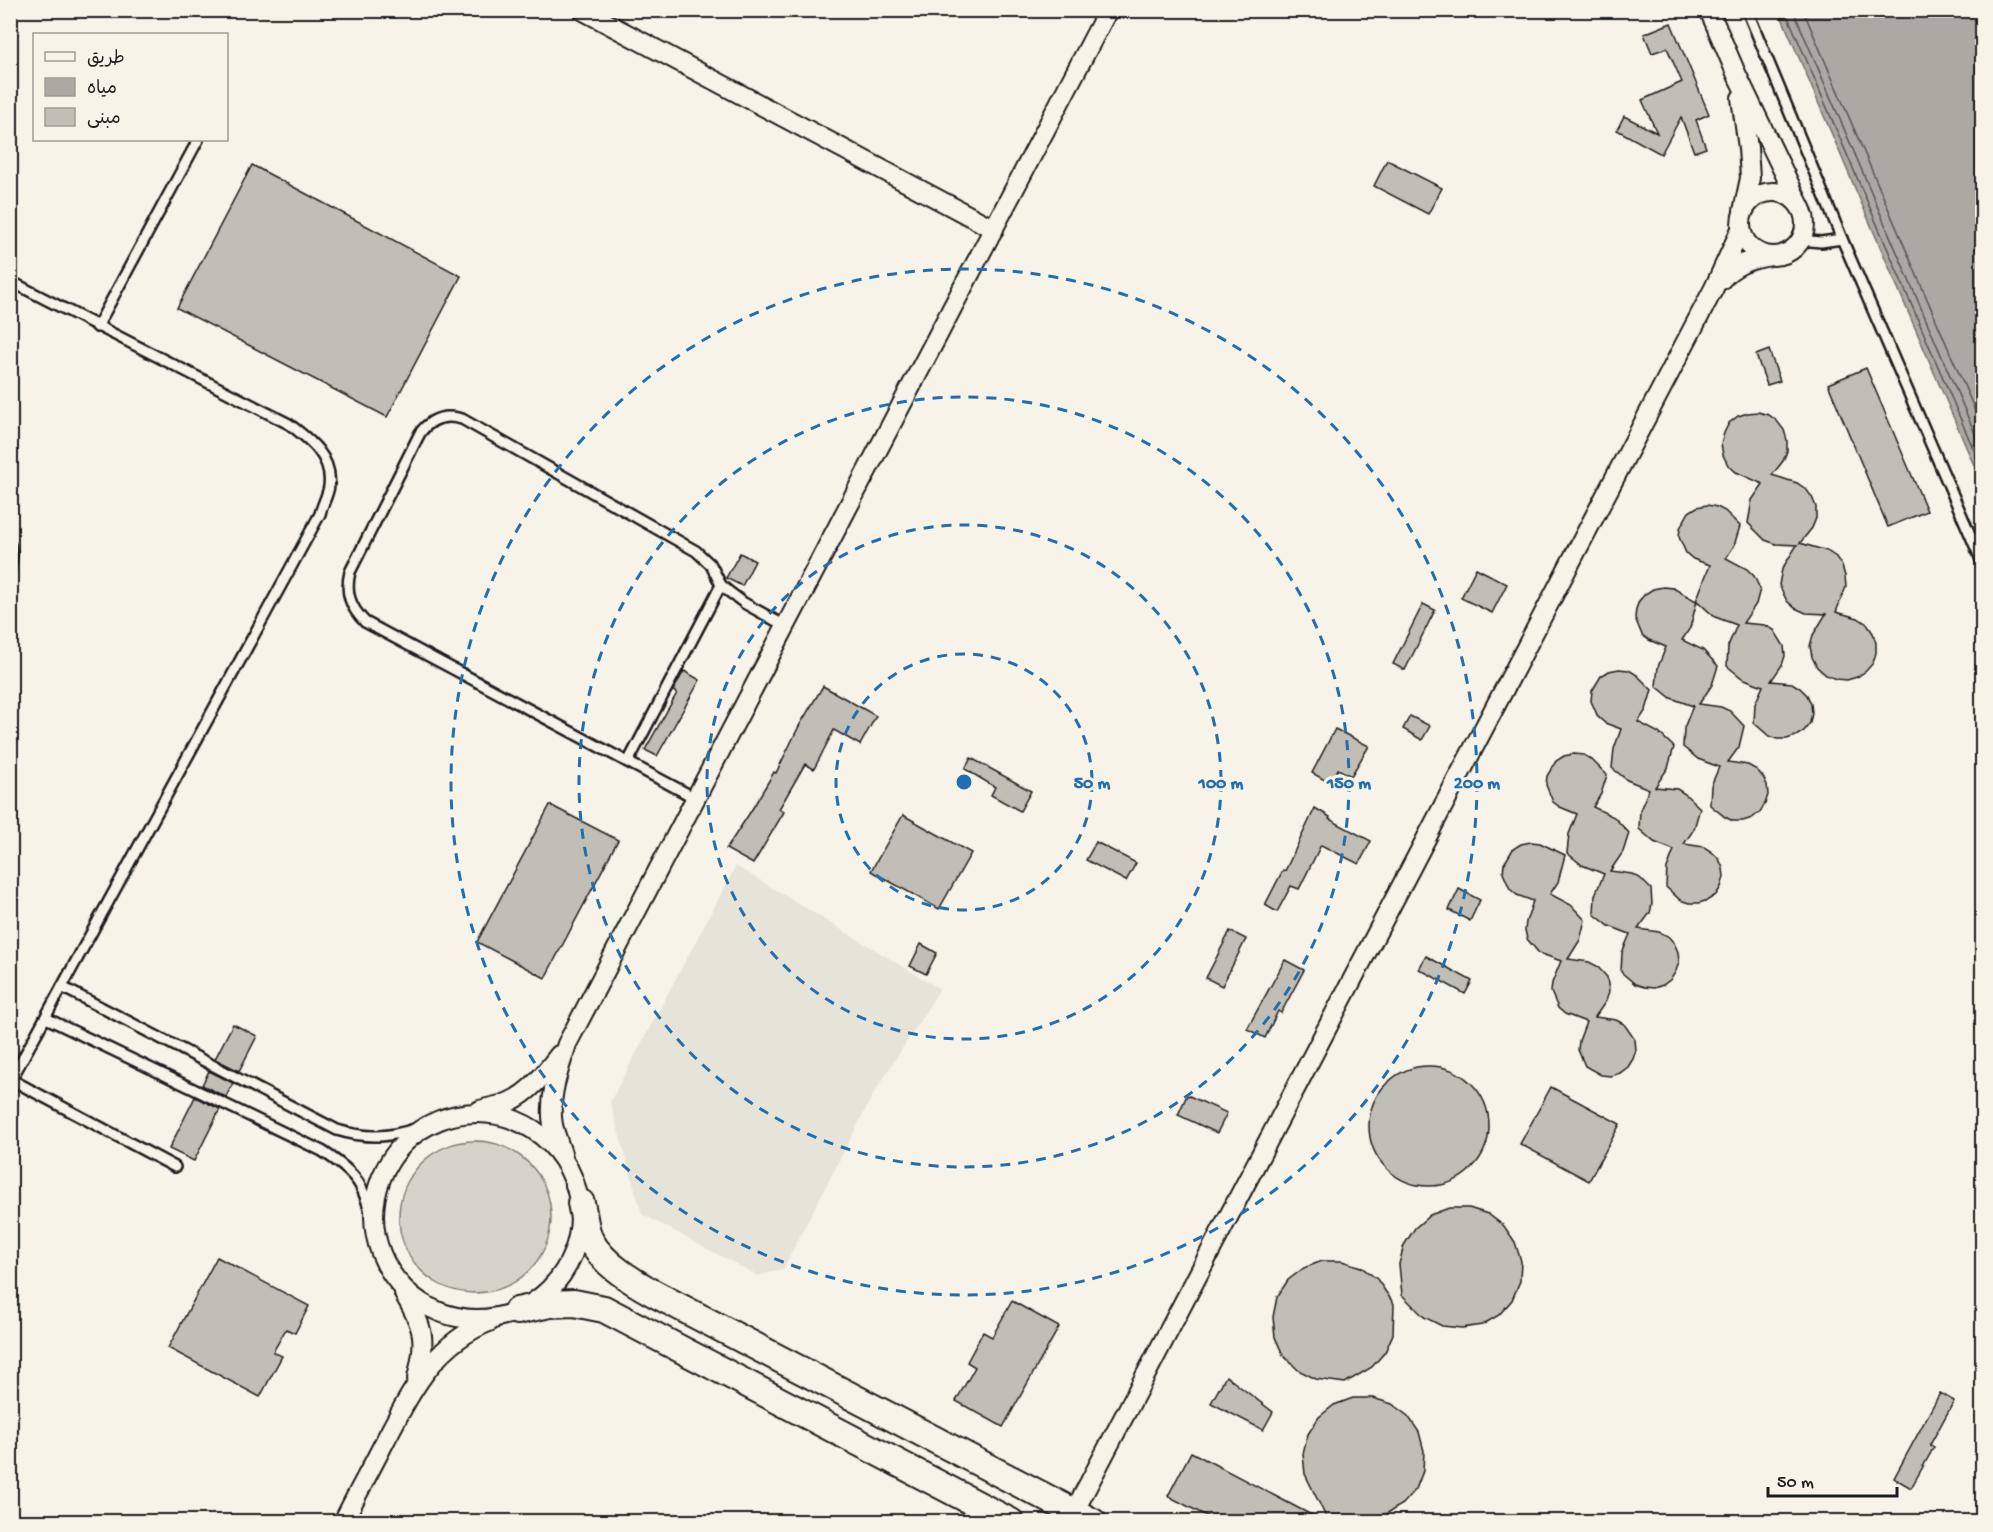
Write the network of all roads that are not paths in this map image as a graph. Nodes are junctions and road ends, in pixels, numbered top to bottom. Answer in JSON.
{"nodes":[{"id":1,"x":582,"y":10,"type":"edge"},
{"id":2,"x":1108,"y":10,"type":"edge"},
{"id":3,"x":1709,"y":10,"type":"edge"},
{"id":4,"x":1747,"y":10,"type":"edge"},
{"id":5,"x":1736,"y":73,"type":"junction"},
{"id":6,"x":197,"y":141,"type":"edge"},
{"id":7,"x":1801,"y":208,"type":"junction"},
{"id":8,"x":1742,"y":221,"type":"junction"},
{"id":9,"x":994,"y":229,"type":"junction"},
{"id":10,"x":1842,"y":239,"type":"junction"},
{"id":11,"x":1800,"y":240,"type":"junction"},
{"id":12,"x":1771,"y":256,"type":"junction"},
{"id":13,"x":10,"y":281,"type":"edge"},
{"id":14,"x":1714,"y":288,"type":"junction"},
{"id":15,"x":97,"y":327,"type":"junction"},
{"id":16,"x":10,"y":545,"type":"edge"},
{"id":17,"x":1983,"y":562,"type":"edge"},
{"id":18,"x":10,"y":571,"type":"edge"},
{"id":19,"x":721,"y":585,"type":"junction"},
{"id":20,"x":787,"y":627,"type":"junction"},
{"id":21,"x":628,"y":762,"type":"junction"},
{"id":22,"x":697,"y":799,"type":"junction"},
{"id":23,"x":62,"y":987,"type":"junction"},
{"id":24,"x":46,"y":1018,"type":"junction"},
{"id":25,"x":567,"y":1044,"type":"junction"},
{"id":26,"x":11,"y":1081,"type":"edge"},
{"id":27,"x":471,"y":1112,"type":"junction"},
{"id":28,"x":432,"y":1123,"type":"junction"},
{"id":29,"x":563,"y":1157,"type":"junction"},
{"id":30,"x":175,"y":1167,"type":"dead end"},
{"id":31,"x":581,"y":1203,"type":"junction"},
{"id":32,"x":374,"y":1228,"type":"junction"},
{"id":33,"x":397,"y":1281,"type":"junction"},
{"id":34,"x":512,"y":1313,"type":"junction"},
{"id":35,"x":415,"y":1386,"type":"junction"},
{"id":36,"x":1084,"y":1517,"type":"edge"},
{"id":37,"x":343,"y":1521,"type":"edge"},
{"id":38,"x":1011,"y":1521,"type":"edge"}],
"edges":[{"from":1,"to":9,"type":"street"},
{"from":2,"to":9,"type":"street"},
{"from":3,"to":5,"type":"street"},
{"from":4,"to":10,"type":"lane"},
{"from":5,"to":7,"type":"street"},
{"from":5,"to":8,"type":"street"},
{"from":6,"to":15,"type":"lane"},
{"from":7,"to":8,"type":"street"},
{"from":7,"to":11,"type":"street"},
{"from":8,"to":12,"type":"street"},
{"from":8,"to":14,"type":"street"},
{"from":9,"to":20,"type":"street"},
{"from":10,"to":11,"type":"lane"},
{"from":10,"to":17,"type":"lane"},
{"from":11,"to":12,"type":"street"},
{"from":12,"to":14,"type":"street"},
{"from":13,"to":15,"type":"lane"},
{"from":14,"to":36,"type":"street"},
{"from":15,"to":23,"type":"lane"},
{"from":16,"to":18,"type":"lane"},
{"from":19,"to":20,"type":"lane"},
{"from":19,"to":21,"type":"lane"},
{"from":19,"to":21,"type":"lane"},
{"from":20,"to":22,"type":"street"},
{"from":21,"to":22,"type":"lane"},
{"from":22,"to":25,"type":"street"},
{"from":23,"to":24,"type":"lane"},
{"from":23,"to":28,"type":"lane"},
{"from":24,"to":26,"type":"lane"},
{"from":24,"to":32,"type":"lane"},
{"from":25,"to":27,"type":"street"},
{"from":25,"to":29,"type":"street"},
{"from":26,"to":30,"type":"lane"},
{"from":27,"to":28,"type":"street"},
{"from":27,"to":29,"type":"street"},
{"from":28,"to":32,"type":"street"},
{"from":29,"to":31,"type":"street"},
{"from":31,"to":34,"type":"street"},
{"from":31,"to":36,"type":"street"},
{"from":32,"to":33,"type":"street"},
{"from":33,"to":34,"type":"street"},
{"from":33,"to":35,"type":"street"},
{"from":34,"to":35,"type":"street"},
{"from":34,"to":38,"type":"street"},
{"from":35,"to":37,"type":"street"}]}
